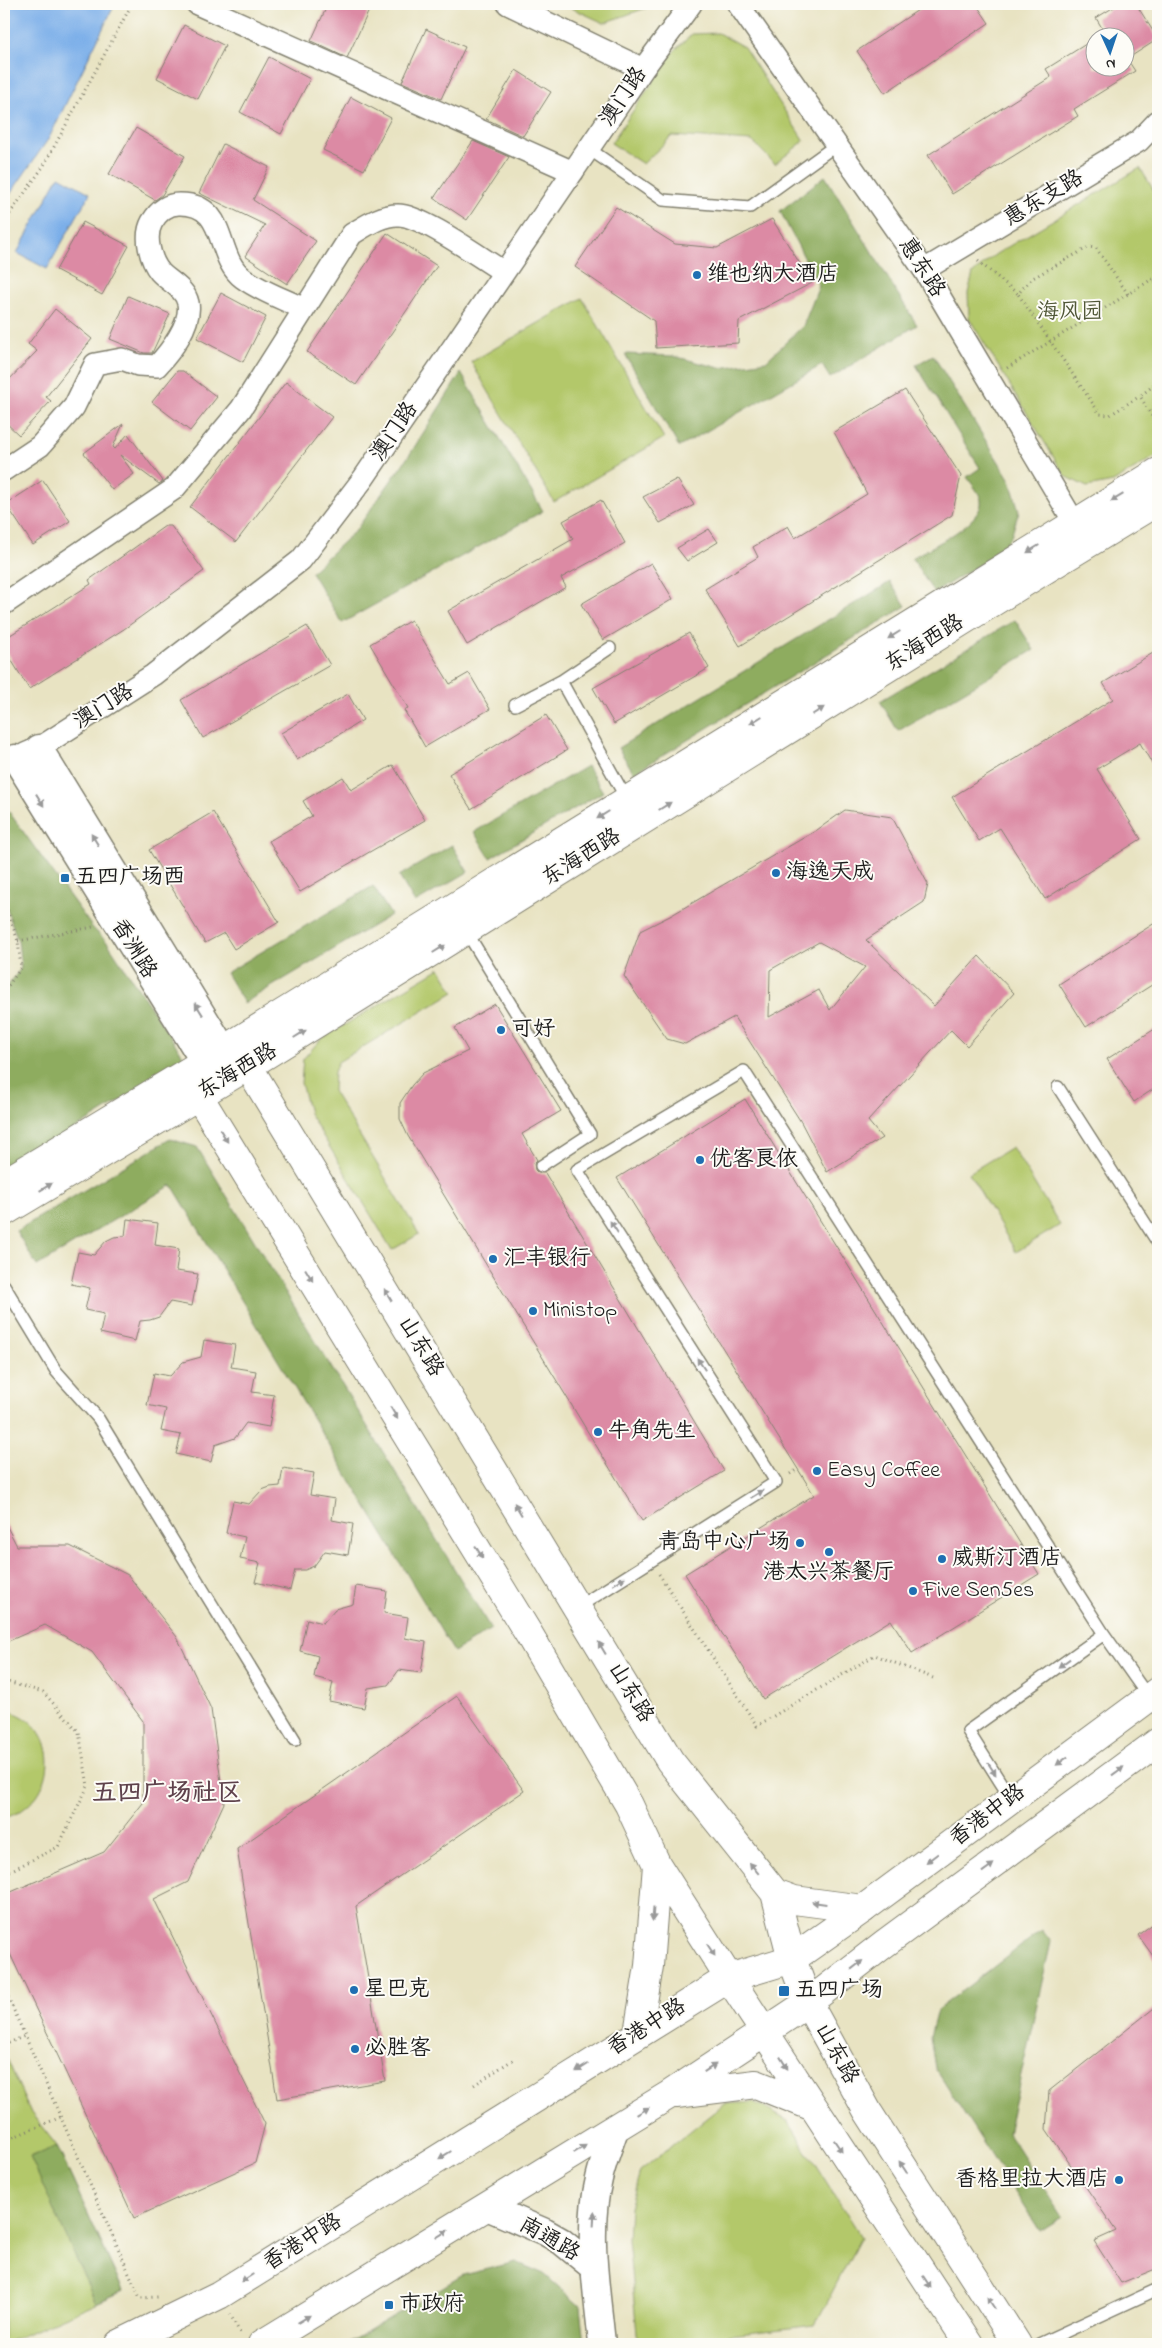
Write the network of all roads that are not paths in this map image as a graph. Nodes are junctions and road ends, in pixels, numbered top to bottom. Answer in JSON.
{"nodes":[{"id":1,"x":197,"y":4,"type":"edge"},
{"id":2,"x":508,"y":4,"type":"edge"},
{"id":3,"x":691,"y":4,"type":"edge"},
{"id":4,"x":738,"y":4,"type":"edge"},
{"id":5,"x":643,"y":69,"type":"junction"},
{"id":6,"x":1158,"y":121,"type":"edge"},
{"id":7,"x":836,"y":145,"type":"junction"},
{"id":8,"x":589,"y":149,"type":"junction"},
{"id":9,"x":573,"y":172,"type":"junction"},
{"id":10,"x":924,"y":270,"type":"junction"},
{"id":11,"x":504,"y":272,"type":"junction"},
{"id":12,"x":304,"y":309,"type":"junction"},
{"id":13,"x":4,"y":470,"type":"edge"},
{"id":14,"x":1158,"y":472,"type":"edge"},
{"id":15,"x":1158,"y":501,"type":"edge"},
{"id":16,"x":1080,"y":534,"type":"junction"},
{"id":17,"x":4,"y":604,"type":"edge"},
{"id":18,"x":610,"y":648,"type":"dead end"},
{"id":19,"x":562,"y":681,"type":"junction"},
{"id":20,"x":515,"y":704,"type":"dead end"},
{"id":21,"x":39,"y":748,"type":"junction"},
{"id":22,"x":9,"y":757,"type":"edge"},
{"id":23,"x":627,"y":800,"type":"junction"},
{"id":24,"x":466,"y":931,"type":"junction"},
{"id":25,"x":214,"y":1056,"type":"junction"},
{"id":26,"x":248,"y":1066,"type":"junction"},
{"id":27,"x":1058,"y":1087,"type":"dead end"},
{"id":28,"x":198,"y":1095,"type":"junction"},
{"id":29,"x":541,"y":1166,"type":"dead end"},
{"id":30,"x":4,"y":1183,"type":"edge"},
{"id":31,"x":4,"y":1212,"type":"edge"},
{"id":32,"x":1158,"y":1243,"type":"edge"},
{"id":33,"x":4,"y":1285,"type":"edge"},
{"id":34,"x":578,"y":1607,"type":"junction"},
{"id":35,"x":1104,"y":1634,"type":"junction"},
{"id":36,"x":1154,"y":1695,"type":"edge"},
{"id":37,"x":295,"y":1740,"type":"dead end"},
{"id":38,"x":1155,"y":1750,"type":"edge"},
{"id":39,"x":1011,"y":1799,"type":"junction"},
{"id":40,"x":657,"y":1865,"type":"junction"},
{"id":41,"x":775,"y":1893,"type":"junction"},
{"id":42,"x":863,"y":1909,"type":"junction"},
{"id":43,"x":792,"y":1959,"type":"junction"},
{"id":44,"x":729,"y":1978,"type":"junction"},
{"id":45,"x":808,"y":2004,"type":"junction"},
{"id":46,"x":765,"y":2032,"type":"junction"},
{"id":47,"x":638,"y":2033,"type":"junction"},
{"id":48,"x":669,"y":2095,"type":"junction"},
{"id":49,"x":811,"y":2106,"type":"junction"},
{"id":50,"x":616,"y":2127,"type":"junction"},
{"id":51,"x":487,"y":2207,"type":"junction"},
{"id":52,"x":594,"y":2268,"type":"junction"},
{"id":53,"x":1158,"y":2289,"type":"edge"},
{"id":54,"x":252,"y":2340,"type":"edge"},
{"id":55,"x":119,"y":2344,"type":"edge"},
{"id":56,"x":602,"y":2344,"type":"edge"},
{"id":57,"x":968,"y":2344,"type":"edge"},
{"id":58,"x":1018,"y":2344,"type":"edge"},
{"id":59,"x":1039,"y":2344,"type":"edge"}],
"edges":[{"from":1,"to":9,"type":"street"},
{"from":2,"to":5,"type":"street"},
{"from":3,"to":5,"type":"street","name":"澳门路"},
{"from":4,"to":7,"type":"street","name":"惠东路"},
{"from":5,"to":8,"type":"street","name":"澳门路"},
{"from":6,"to":10,"type":"street","name":"惠东支路"},
{"from":7,"to":8,"type":"lane"},
{"from":7,"to":10,"type":"street","name":"惠东路"},
{"from":8,"to":9,"type":"street","name":"澳门路"},
{"from":9,"to":11,"type":"street","name":"澳门路"},
{"from":10,"to":16,"type":"street","name":"惠东路"},
{"from":11,"to":12,"type":"street"},
{"from":11,"to":21,"type":"street","name":"澳门路"},
{"from":12,"to":13,"type":"street"},
{"from":12,"to":17,"type":"street"},
{"from":14,"to":16,"type":"main road","name":"东海西路","one_way":true},
{"from":15,"to":16,"type":"main road","name":"东海西路"},
{"from":16,"to":23,"type":"main road","name":"东海西路","one_way":true},
{"from":24,"to":16,"type":"main road","name":"东海西路","one_way":true},
{"from":18,"to":19,"type":"lane"},
{"from":19,"to":20,"type":"lane"},
{"from":19,"to":23,"type":"lane"},
{"from":21,"to":22,"type":"street","name":"澳门路"},
{"from":25,"to":21,"type":"street","name":"香洲路","one_way":true},
{"from":22,"to":25,"type":"street","name":"香洲路","one_way":true},
{"from":23,"to":25,"type":"main road","name":"东海西路","one_way":true},
{"from":26,"to":24,"type":"main road","name":"东海西路","one_way":true},
{"from":24,"to":29,"type":"lane"},
{"from":25,"to":26,"type":"main road","name":"山东路"},
{"from":25,"to":28,"type":"main road"},
{"from":25,"to":30,"type":"main road","name":"东海西路"},
{"from":26,"to":28,"type":"main road","name":"东海西路"},
{"from":34,"to":26,"type":"main road","name":"山东路","one_way":true},
{"from":27,"to":32,"type":"lane"},
{"from":31,"to":28,"type":"main road","name":"东海西路","one_way":true},
{"from":28,"to":40,"type":"main road","one_way":true},
{"from":33,"to":37,"type":"lane"},
{"from":34,"to":35,"type":"lane","one_way":true},
{"from":41,"to":34,"type":"main road","name":"山东路","one_way":true},
{"from":35,"to":36,"type":"lane"},
{"from":35,"to":39,"type":"lane","one_way":true},
{"from":36,"to":39,"type":"main road","name":"香港中路","one_way":true},
{"from":45,"to":38,"type":"main road","name":"香港中路","one_way":true},
{"from":39,"to":42,"type":"main road","name":"香港中路","one_way":true},
{"from":40,"to":44,"type":"main road","one_way":true},
{"from":40,"to":47,"type":"main road","one_way":true},
{"from":42,"to":41,"type":"main road","one_way":true},
{"from":41,"to":43,"type":"main road","name":"山东路"},
{"from":42,"to":43,"type":"main road","name":"香港中路"},
{"from":43,"to":44,"type":"main road","name":"香港中路"},
{"from":43,"to":45,"type":"main road","name":"山东路"},
{"from":44,"to":46,"type":"main road"},
{"from":44,"to":47,"type":"main road","name":"香港中路"},
{"from":45,"to":46,"type":"main road","name":"香港中路"},
{"from":58,"to":45,"type":"main road","name":"山东路","one_way":true},
{"from":48,"to":46,"type":"main road","name":"香港中路","one_way":true},
{"from":46,"to":49,"type":"main road","one_way":true},
{"from":47,"to":55,"type":"main road","name":"香港中路","one_way":true},
{"from":48,"to":49,"type":"main road"},
{"from":50,"to":48,"type":"main road","name":"香港中路","one_way":true},
{"from":49,"to":57,"type":"main road","one_way":true},
{"from":51,"to":50,"type":"main road","name":"香港中路","one_way":true},
{"from":52,"to":50,"type":"street","one_way":true},
{"from":51,"to":52,"type":"street","name":"南通路"},
{"from":54,"to":51,"type":"main road","name":"香港中路","one_way":true},
{"from":52,"to":56,"type":"street","name":"南通路"},
{"from":53,"to":59,"type":"lane"}]}
